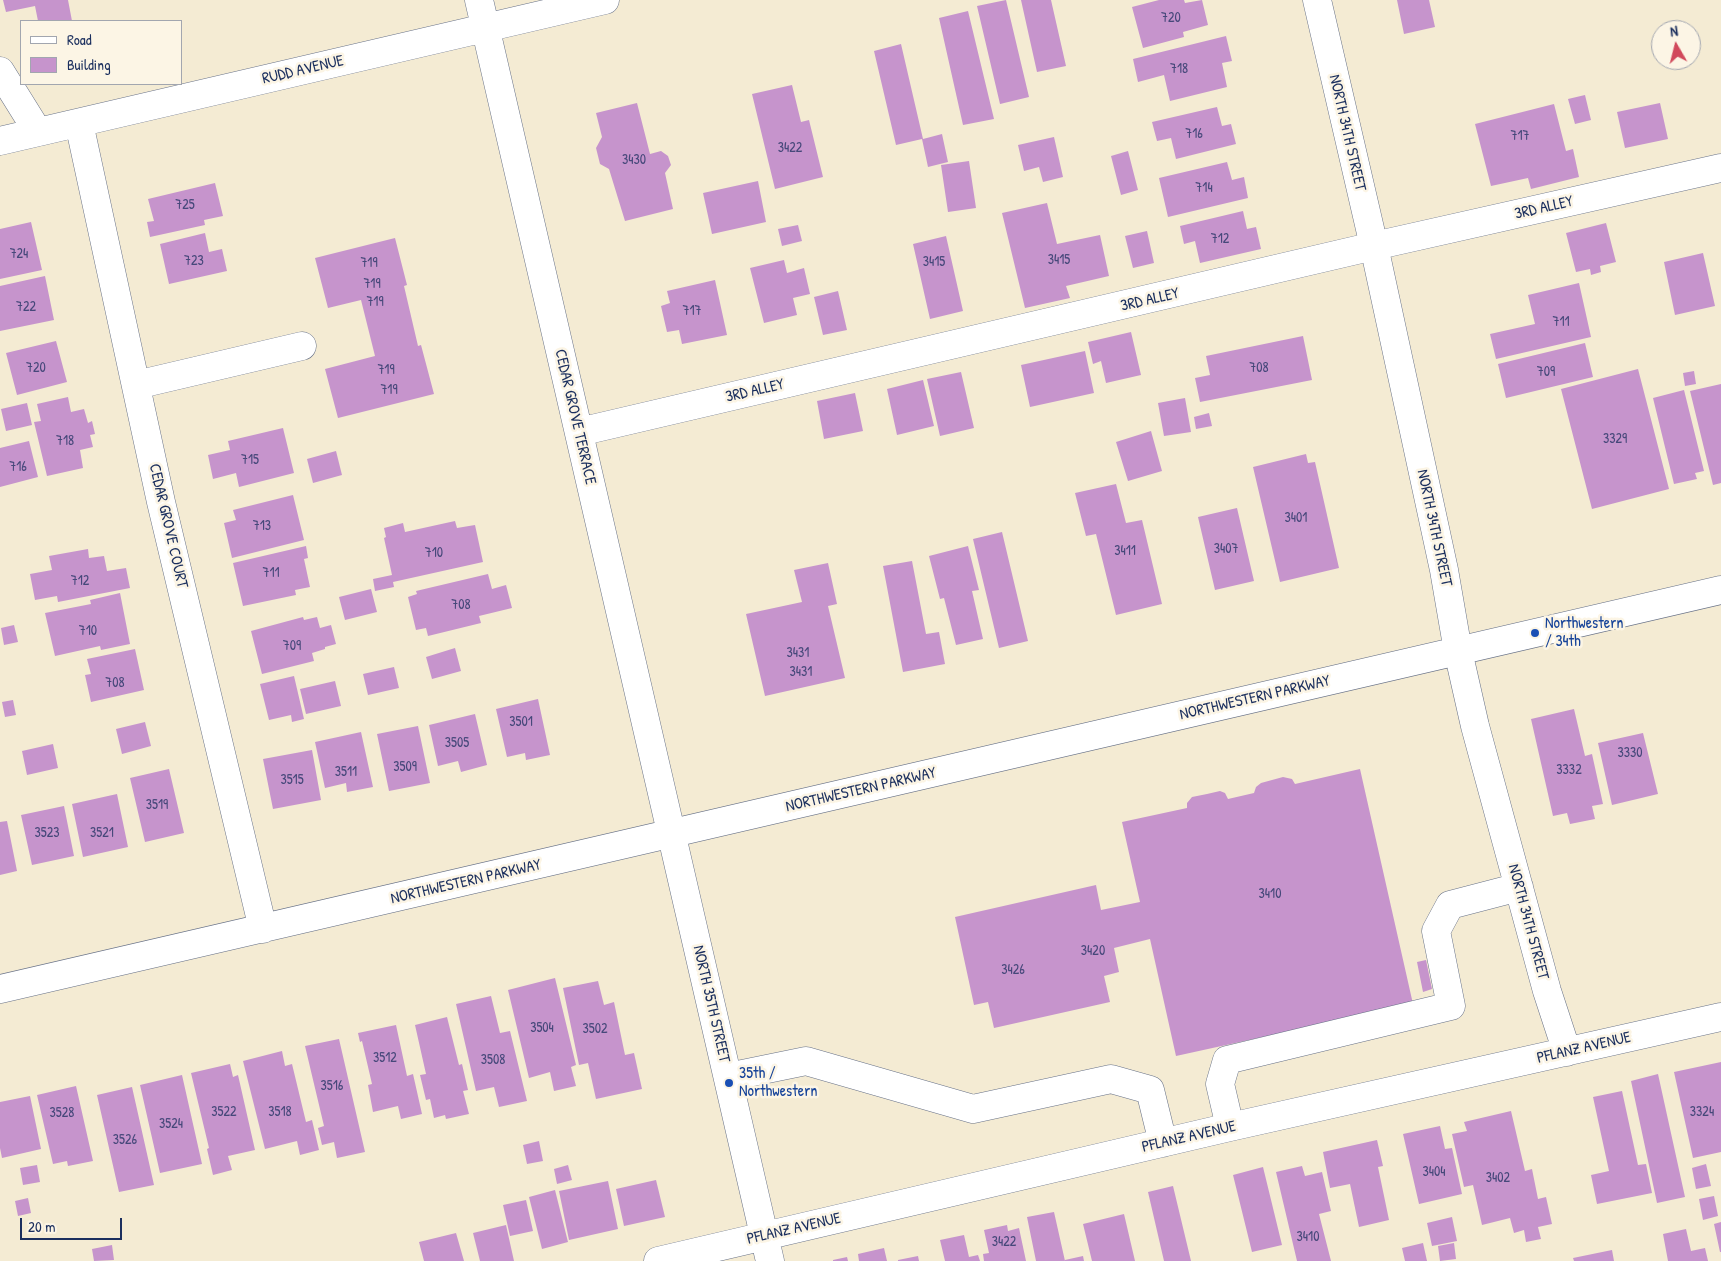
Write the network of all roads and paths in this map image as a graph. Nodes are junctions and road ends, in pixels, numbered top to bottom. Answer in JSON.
{"nodes":[{"id":1,"x":478,"y":0,"type":"edge"},
{"id":2,"x":605,"y":0,"type":"edge"},
{"id":3,"x":1317,"y":0,"type":"edge"},
{"id":4,"x":485,"y":28,"type":"junction"},
{"id":5,"x":0,"y":71,"type":"edge"},
{"id":6,"x":78,"y":123,"type":"junction"},
{"id":7,"x":38,"y":132,"type":"junction"},
{"id":8,"x":0,"y":140,"type":"edge"},
{"id":9,"x":1721,"y":168,"type":"edge"},
{"id":10,"x":1374,"y":246,"type":"junction"},
{"id":11,"x":302,"y":346,"type":"dead end"},
{"id":12,"x":136,"y":385,"type":"junction"},
{"id":13,"x":579,"y":432,"type":"junction"},
{"id":14,"x":1721,"y":590,"type":"edge"},
{"id":15,"x":1458,"y":651,"type":"junction"},
{"id":16,"x":672,"y":834,"type":"junction"},
{"id":17,"x":1518,"y":887,"type":"junction"},
{"id":18,"x":264,"y":929,"type":"junction"},
{"id":19,"x":0,"y":989,"type":"edge"},
{"id":20,"x":1721,"y":1016,"type":"edge"},
{"id":21,"x":1567,"y":1052,"type":"junction"},
{"id":22,"x":728,"y":1077,"type":"junction"},
{"id":23,"x":1230,"y":1127,"type":"junction"},
{"id":24,"x":1163,"y":1143,"type":"junction"},
{"id":25,"x":767,"y":1248,"type":"edge"},
{"id":26,"x":658,"y":1261,"type":"edge"}],
"edges":[{"from":1,"to":4,"type":"street","name":"CEDAR GROVE TERRACE"},
{"from":2,"to":4,"type":"street","name":"RUDD AVENUE"},
{"from":3,"to":10,"type":"street","name":"NORTH 34TH STREET"},
{"from":4,"to":6,"type":"street","name":"RUDD AVENUE"},
{"from":4,"to":13,"type":"street","name":"CEDAR GROVE TERRACE"},
{"from":5,"to":7,"type":"street"},
{"from":6,"to":7,"type":"street","name":"RUDD AVENUE"},
{"from":6,"to":12,"type":"street","name":"CEDAR GROVE COURT"},
{"from":7,"to":8,"type":"street","name":"RUDD AVENUE"},
{"from":9,"to":10,"type":"street","name":"3RD ALLEY"},
{"from":10,"to":13,"type":"street","name":"3RD ALLEY"},
{"from":10,"to":15,"type":"street","name":"NORTH 34TH STREET"},
{"from":11,"to":12,"type":"street"},
{"from":12,"to":18,"type":"street","name":"CEDAR GROVE COURT"},
{"from":13,"to":16,"type":"street","name":"CEDAR GROVE TERRACE"},
{"from":14,"to":15,"type":"street","name":"NORTHWESTERN PARKWAY"},
{"from":15,"to":16,"type":"street","name":"NORTHWESTERN PARKWAY"},
{"from":15,"to":17,"type":"street","name":"NORTH 34TH STREET"},
{"from":16,"to":18,"type":"street","name":"NORTHWESTERN PARKWAY"},
{"from":16,"to":22,"type":"street","name":"NORTH 35TH STREET"},
{"from":17,"to":21,"type":"street","name":"NORTH 34TH STREET"},
{"from":17,"to":23,"type":"street"},
{"from":18,"to":19,"type":"street","name":"NORTHWESTERN PARKWAY"},
{"from":20,"to":21,"type":"street","name":"PFLANZ AVENUE"},
{"from":21,"to":23,"type":"street","name":"PFLANZ AVENUE"},
{"from":22,"to":24,"type":"street"},
{"from":22,"to":25,"type":"street","name":"NORTH 35TH STREET"},
{"from":23,"to":24,"type":"street","name":"PFLANZ AVENUE"},
{"from":24,"to":25,"type":"street","name":"PFLANZ AVENUE"},
{"from":25,"to":26,"type":"street","name":"PFLANZ AVENUE"}]}
